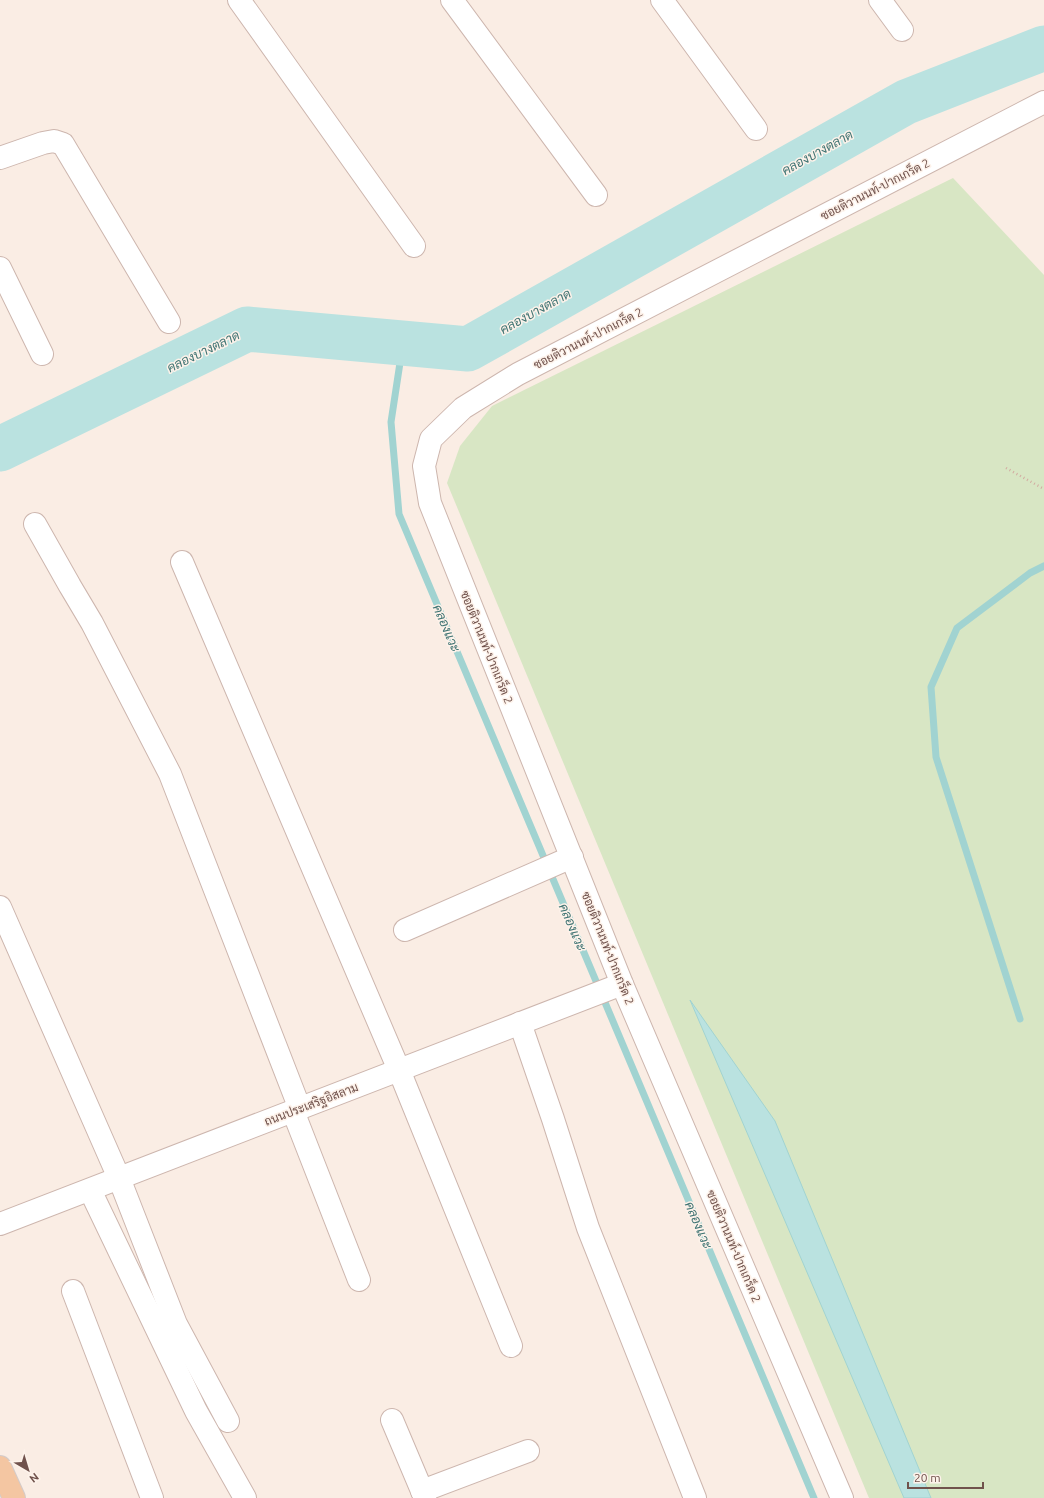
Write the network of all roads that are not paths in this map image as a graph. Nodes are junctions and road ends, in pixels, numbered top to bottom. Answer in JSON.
{"nodes":[{"id":1,"x":239,"y":0,"type":"edge"},
{"id":2,"x":452,"y":0,"type":"edge"},
{"id":3,"x":662,"y":0,"type":"edge"},
{"id":4,"x":880,"y":0,"type":"edge"},
{"id":5,"x":902,"y":30,"type":"dead end"},
{"id":6,"x":1044,"y":102,"type":"edge"},
{"id":7,"x":756,"y":129,"type":"dead end"},
{"id":8,"x":0,"y":158,"type":"edge"},
{"id":9,"x":596,"y":195,"type":"dead end"},
{"id":10,"x":414,"y":246,"type":"dead end"},
{"id":11,"x":0,"y":268,"type":"edge"},
{"id":12,"x":169,"y":322,"type":"dead end"},
{"id":13,"x":42,"y":354,"type":"dead end"},
{"id":14,"x":35,"y":524,"type":"dead end"},
{"id":15,"x":182,"y":562,"type":"dead end"},
{"id":16,"x":565,"y":860,"type":"junction"},
{"id":17,"x":0,"y":907,"type":"edge"},
{"id":18,"x":405,"y":930,"type":"dead end"},
{"id":19,"x":617,"y":985,"type":"junction"},
{"id":20,"x":520,"y":1023,"type":"junction"},
{"id":21,"x":399,"y":1070,"type":"junction"},
{"id":22,"x":297,"y":1110,"type":"junction"},
{"id":23,"x":119,"y":1178,"type":"junction"},
{"id":24,"x":90,"y":1190,"type":"junction"},
{"id":25,"x":0,"y":1224,"type":"edge"},
{"id":26,"x":359,"y":1280,"type":"dead end"},
{"id":27,"x":73,"y":1291,"type":"dead end"},
{"id":28,"x":512,"y":1346,"type":"dead end"},
{"id":29,"x":392,"y":1420,"type":"dead end"},
{"id":30,"x":228,"y":1421,"type":"dead end"},
{"id":31,"x":528,"y":1451,"type":"dead end"},
{"id":32,"x":0,"y":1467,"type":"edge"},
{"id":33,"x":424,"y":1494,"type":"edge"},
{"id":34,"x":14,"y":1498,"type":"edge"},
{"id":35,"x":152,"y":1498,"type":"edge"},
{"id":36,"x":245,"y":1498,"type":"edge"},
{"id":37,"x":695,"y":1498,"type":"edge"},
{"id":38,"x":842,"y":1498,"type":"edge"}],
"edges":[{"from":1,"to":10,"type":"street"},
{"from":2,"to":9,"type":"street"},
{"from":3,"to":7,"type":"street"},
{"from":4,"to":5,"type":"street"},
{"from":6,"to":16,"type":"street","name":"ซอยติวานนท์-ปากเกร็ด 2"},
{"from":8,"to":12,"type":"street"},
{"from":11,"to":13,"type":"street"},
{"from":14,"to":22,"type":"street"},
{"from":15,"to":21,"type":"street"},
{"from":16,"to":18,"type":"street"},
{"from":16,"to":19,"type":"street","name":"ซอยติวานนท์-ปากเกร็ด 2"},
{"from":17,"to":23,"type":"street"},
{"from":19,"to":20,"type":"street","name":"ถนนประเสริฐอิสลาม"},
{"from":19,"to":38,"type":"street","name":"ซอยติวานนท์-ปากเกร็ด 2"},
{"from":20,"to":21,"type":"street","name":"ถนนประเสริฐอิสลาม"},
{"from":20,"to":37,"type":"street"},
{"from":21,"to":22,"type":"street","name":"ถนนประเสริฐอิสลาม"},
{"from":21,"to":28,"type":"street"},
{"from":22,"to":23,"type":"street","name":"ถนนประเสริฐอิสลาม"},
{"from":22,"to":26,"type":"street"},
{"from":23,"to":24,"type":"street","name":"ถนนประเสริฐอิสลาม"},
{"from":23,"to":30,"type":"street"},
{"from":24,"to":25,"type":"street","name":"ถนนประเสริฐอิสลาม"},
{"from":24,"to":36,"type":"street"},
{"from":27,"to":35,"type":"street"},
{"from":29,"to":33,"type":"street"},
{"from":31,"to":33,"type":"street"},
{"from":32,"to":34,"type":"main road"}]}
